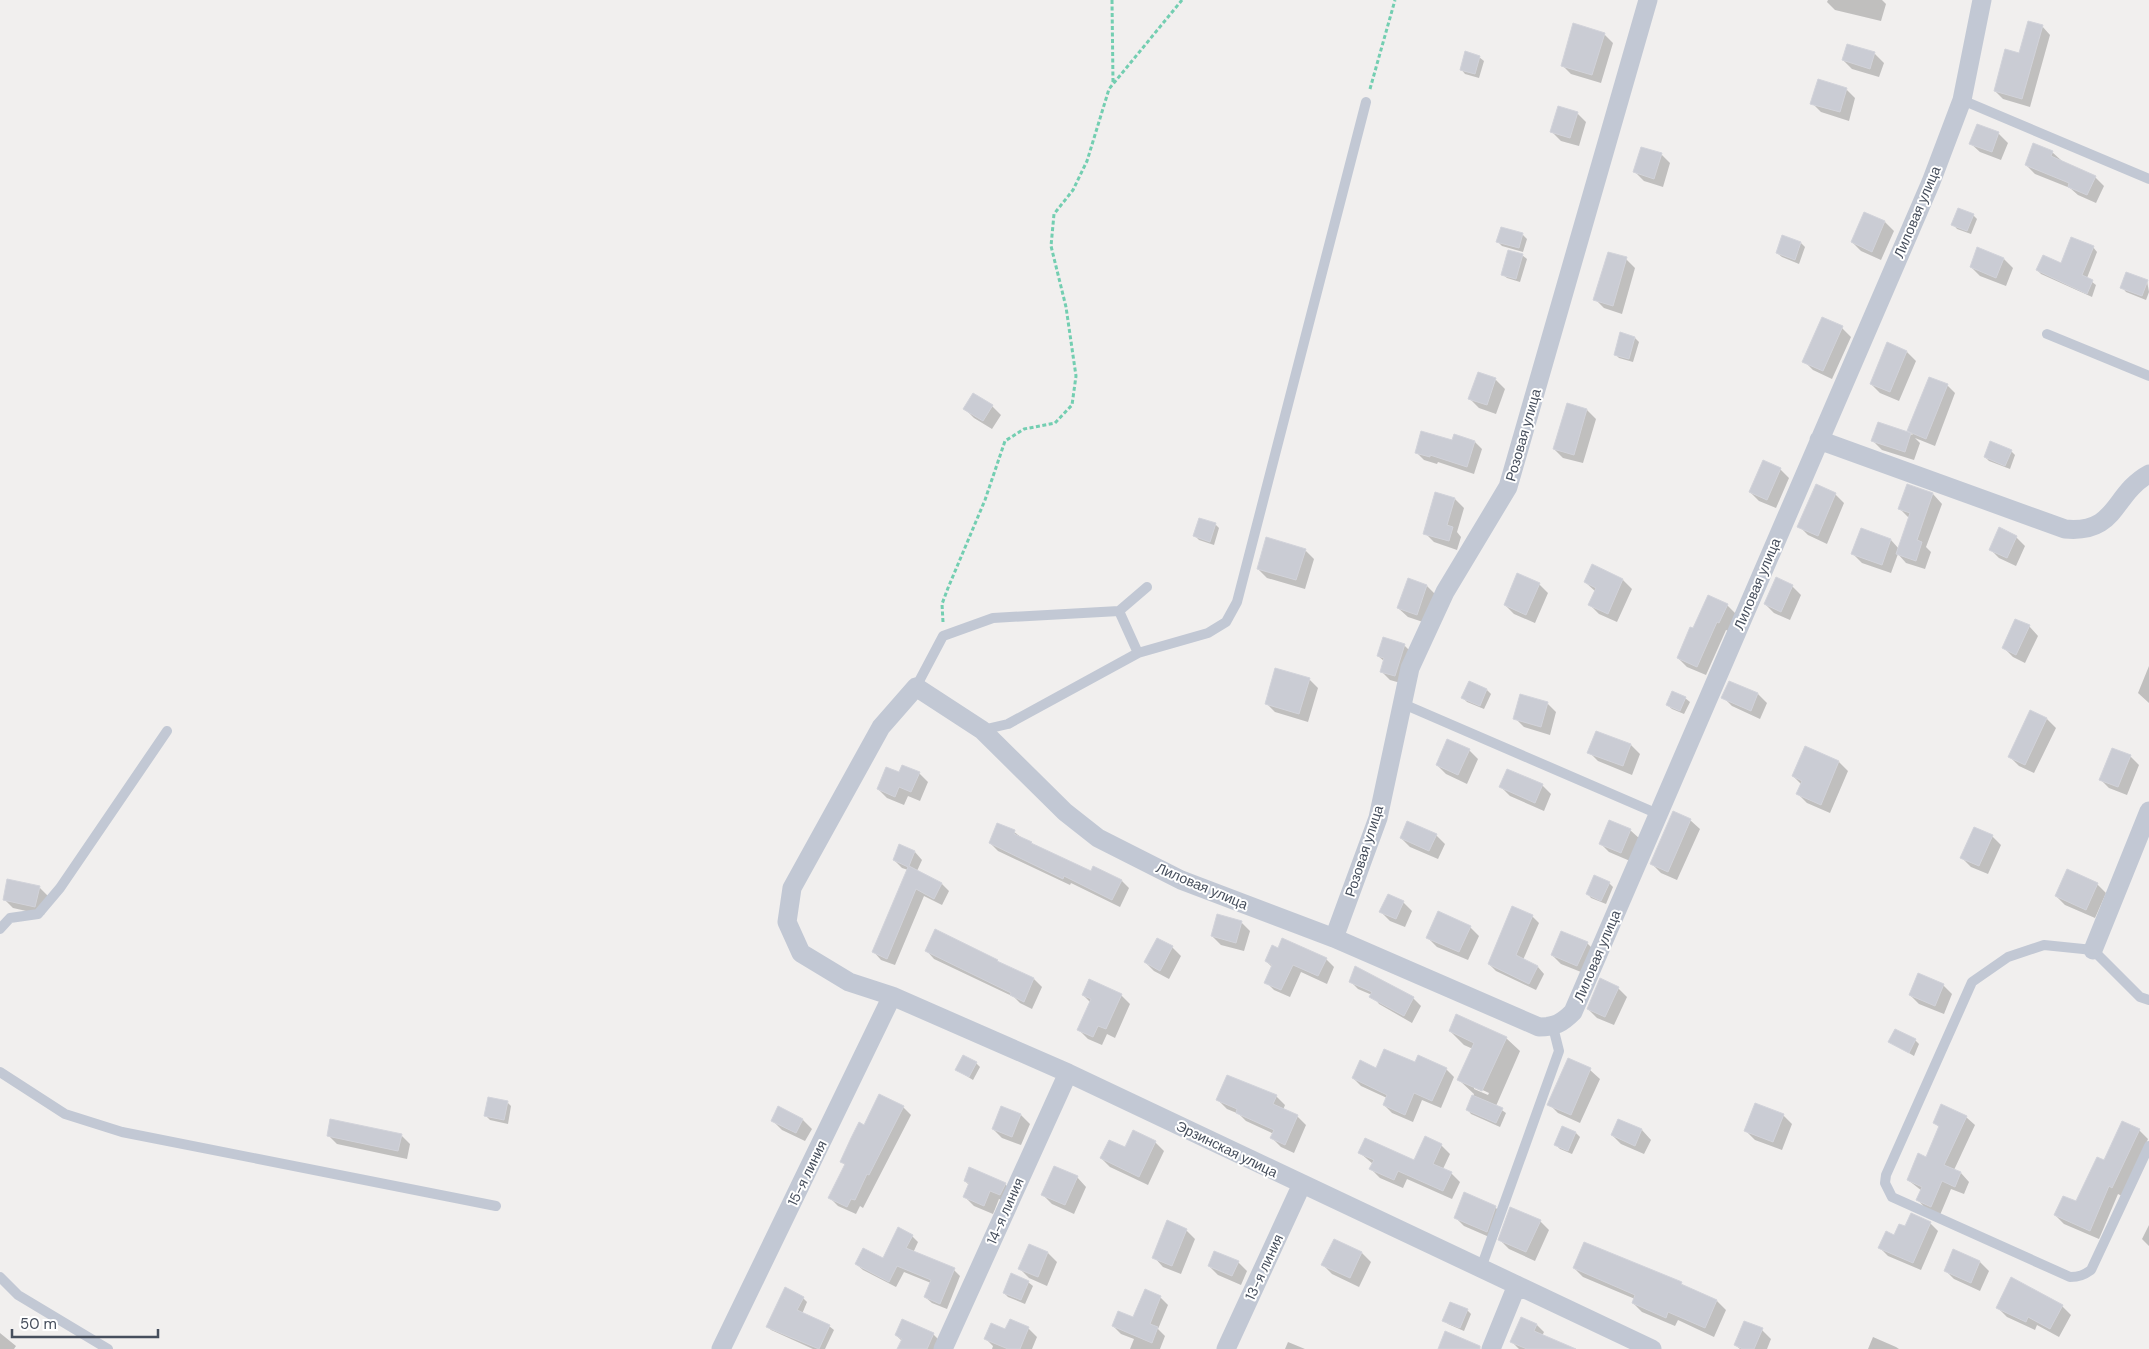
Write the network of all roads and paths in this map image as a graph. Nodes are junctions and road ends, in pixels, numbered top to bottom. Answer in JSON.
{"nodes":[{"id":1,"x":1112,"y":0,"type":"edge"},
{"id":2,"x":1182,"y":0,"type":"edge"},
{"id":3,"x":1394,"y":0,"type":"edge"},
{"id":4,"x":1648,"y":0,"type":"edge"},
{"id":5,"x":1982,"y":0,"type":"edge"},
{"id":6,"x":1114,"y":84,"type":"junction"},
{"id":7,"x":1962,"y":100,"type":"junction"},
{"id":8,"x":1366,"y":102,"type":"joint"},
{"id":9,"x":2149,"y":179,"type":"edge"},
{"id":10,"x":2047,"y":334,"type":"dead end"},
{"id":11,"x":2149,"y":376,"type":"edge"},
{"id":12,"x":1819,"y":440,"type":"junction"},
{"id":13,"x":2149,"y":474,"type":"edge"},
{"id":14,"x":1147,"y":588,"type":"dead end"},
{"id":15,"x":1119,"y":610,"type":"junction"},
{"id":16,"x":943,"y":636,"type":"junction"},
{"id":17,"x":1138,"y":653,"type":"junction"},
{"id":18,"x":916,"y":687,"type":"junction"},
{"id":19,"x":1401,"y":703,"type":"junction"},
{"id":20,"x":982,"y":730,"type":"junction"},
{"id":21,"x":167,"y":731,"type":"dead end"},
{"id":22,"x":2149,"y":811,"type":"edge"},
{"id":23,"x":1658,"y":814,"type":"junction"},
{"id":24,"x":0,"y":929,"type":"edge"},
{"id":25,"x":1334,"y":938,"type":"junction"},
{"id":26,"x":2093,"y":950,"type":"junction"},
{"id":27,"x":892,"y":996,"type":"junction"},
{"id":28,"x":2149,"y":1000,"type":"edge"},
{"id":29,"x":1552,"y":1027,"type":"junction"},
{"id":30,"x":0,"y":1072,"type":"edge"},
{"id":31,"x":1068,"y":1072,"type":"junction"},
{"id":32,"x":2149,"y":1146,"type":"edge"},
{"id":33,"x":1302,"y":1184,"type":"junction"},
{"id":34,"x":496,"y":1206,"type":"dead end"},
{"id":35,"x":1481,"y":1268,"type":"junction"},
{"id":36,"x":0,"y":1277,"type":"edge"},
{"id":37,"x":1517,"y":1285,"type":"junction"},
{"id":38,"x":108,"y":1349,"type":"edge"},
{"id":39,"x":721,"y":1349,"type":"edge"},
{"id":40,"x":943,"y":1349,"type":"edge"},
{"id":41,"x":1226,"y":1349,"type":"edge"},
{"id":42,"x":1491,"y":1349,"type":"edge"},
{"id":43,"x":1652,"y":1349,"type":"edge"}],
"edges":[{"from":1,"to":6,"type":"path"},
{"from":2,"to":6,"type":"path"},
{"from":3,"to":8,"type":"path"},
{"from":4,"to":19,"type":"street","name":"Розовая улица"},
{"from":5,"to":7,"type":"street","name":"Лиловая улица"},
{"from":6,"to":16,"type":"path"},
{"from":7,"to":9,"type":"lane"},
{"from":7,"to":12,"type":"street","name":"Лиловая улица"},
{"from":8,"to":17,"type":"lane"},
{"from":10,"to":11,"type":"lane"},
{"from":12,"to":13,"type":"street"},
{"from":12,"to":23,"type":"street","name":"Лиловая улица"},
{"from":14,"to":15,"type":"lane"},
{"from":15,"to":16,"type":"lane"},
{"from":15,"to":17,"type":"lane"},
{"from":16,"to":18,"type":"lane"},
{"from":17,"to":20,"type":"lane"},
{"from":18,"to":20,"type":"street","name":"Лиловая улица"},
{"from":18,"to":27,"type":"street","name":"Эрзинская улица"},
{"from":19,"to":23,"type":"lane"},
{"from":19,"to":25,"type":"street","name":"Розовая улица"},
{"from":20,"to":25,"type":"street","name":"Лиловая улица"},
{"from":21,"to":24,"type":"lane"},
{"from":22,"to":26,"type":"street"},
{"from":23,"to":29,"type":"street","name":"Лиловая улица"},
{"from":25,"to":29,"type":"street","name":"Лиловая улица"},
{"from":26,"to":28,"type":"lane"},
{"from":26,"to":32,"type":"lane"},
{"from":27,"to":31,"type":"street","name":"Эрзинская улица"},
{"from":27,"to":39,"type":"street","name":"15-я линия"},
{"from":29,"to":35,"type":"lane"},
{"from":30,"to":34,"type":"lane"},
{"from":31,"to":33,"type":"street","name":"Эрзинская улица"},
{"from":31,"to":40,"type":"street","name":"14-я линия"},
{"from":33,"to":35,"type":"street","name":"Эрзинская улица"},
{"from":33,"to":41,"type":"street","name":"13-я линия"},
{"from":35,"to":37,"type":"street","name":"Эрзинская улица"},
{"from":36,"to":38,"type":"lane"},
{"from":37,"to":42,"type":"street"},
{"from":37,"to":43,"type":"street","name":"Эрзинская улица"}]}
